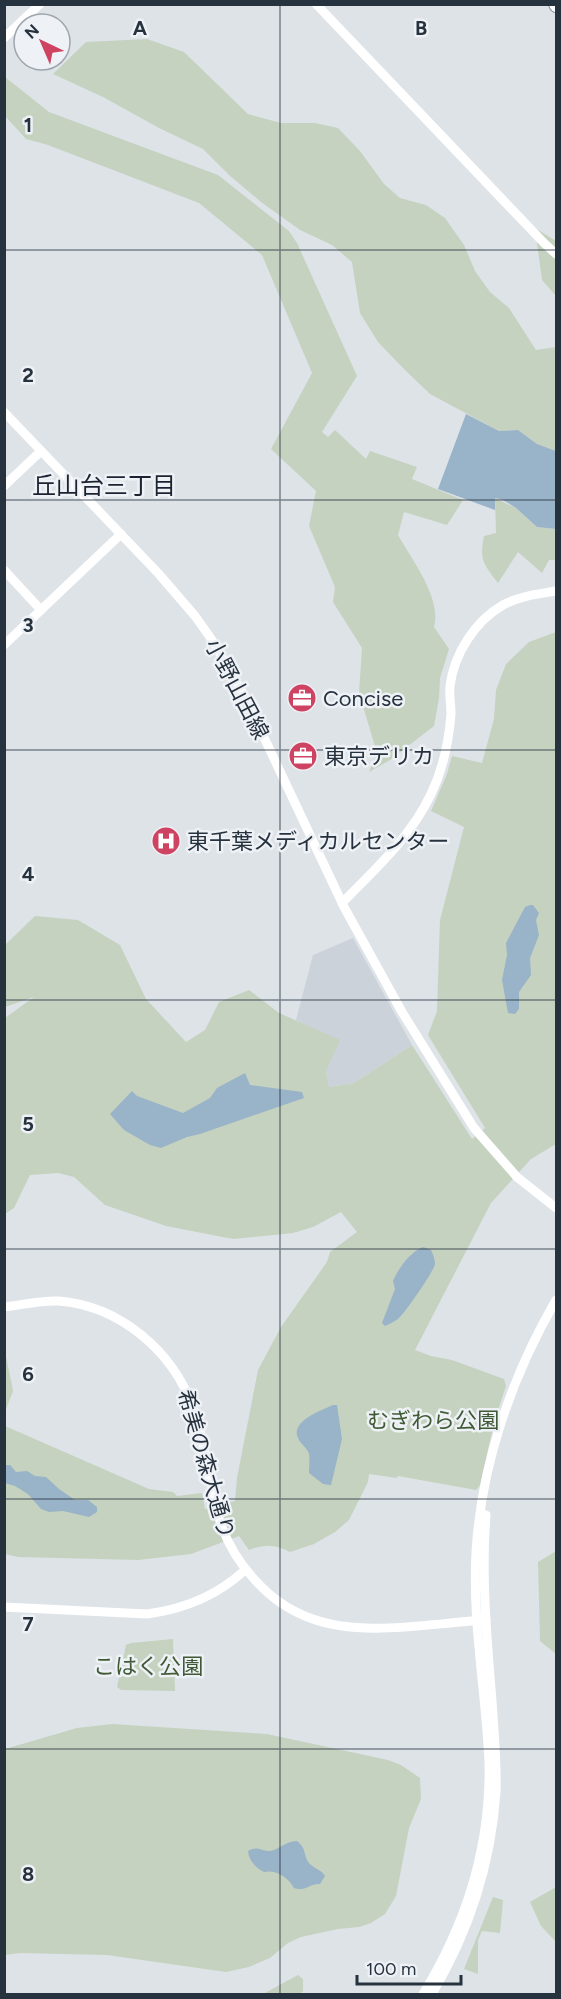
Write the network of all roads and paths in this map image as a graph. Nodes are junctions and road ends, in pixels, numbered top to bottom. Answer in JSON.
{"nodes":[{"id":1,"x":40,"y":4,"type":"edge"},
{"id":2,"x":316,"y":4,"type":"edge"},
{"id":3,"x":4,"y":38,"type":"edge"},
{"id":4,"x":556,"y":254,"type":"edge"},
{"id":5,"x":4,"y":412,"type":"edge"},
{"id":6,"x":41,"y":451,"type":"junction"},
{"id":7,"x":4,"y":486,"type":"edge"},
{"id":8,"x":121,"y":534,"type":"junction"},
{"id":9,"x":4,"y":570,"type":"edge"},
{"id":10,"x":556,"y":591,"type":"edge"},
{"id":11,"x":41,"y":610,"type":"junction"},
{"id":12,"x":4,"y":645,"type":"edge"},
{"id":13,"x":342,"y":903,"type":"junction"},
{"id":14,"x":556,"y":1208,"type":"edge"},
{"id":15,"x":556,"y":1300,"type":"edge"},
{"id":16,"x":4,"y":1307,"type":"edge"},
{"id":17,"x":245,"y":1570,"type":"junction"},
{"id":18,"x":4,"y":1607,"type":"edge"},
{"id":19,"x":482,"y":1620,"type":"junction"},
{"id":20,"x":423,"y":1995,"type":"edge"},
{"id":21,"x":432,"y":1995,"type":"edge"}],
"edges":[{"from":1,"to":3,"type":"street"},
{"from":2,"to":4,"type":"street"},
{"from":5,"to":6,"type":"street","name":"小野山田線"},
{"from":6,"to":7,"type":"street"},
{"from":6,"to":8,"type":"street","name":"小野山田線"},
{"from":8,"to":11,"type":"street"},
{"from":8,"to":13,"type":"street","name":"小野山田線"},
{"from":9,"to":11,"type":"street"},
{"from":10,"to":13,"type":"street"},
{"from":11,"to":12,"type":"street"},
{"from":13,"to":14,"type":"street","name":"小野山田線"},
{"from":15,"to":19,"type":"street"},
{"from":16,"to":17,"type":"street","name":"希美の森大通り"},
{"from":17,"to":18,"type":"street"},
{"from":17,"to":19,"type":"street","name":"希美の森大通り"},
{"from":19,"to":20,"type":"street"},
{"from":19,"to":21,"type":"street"}]}
